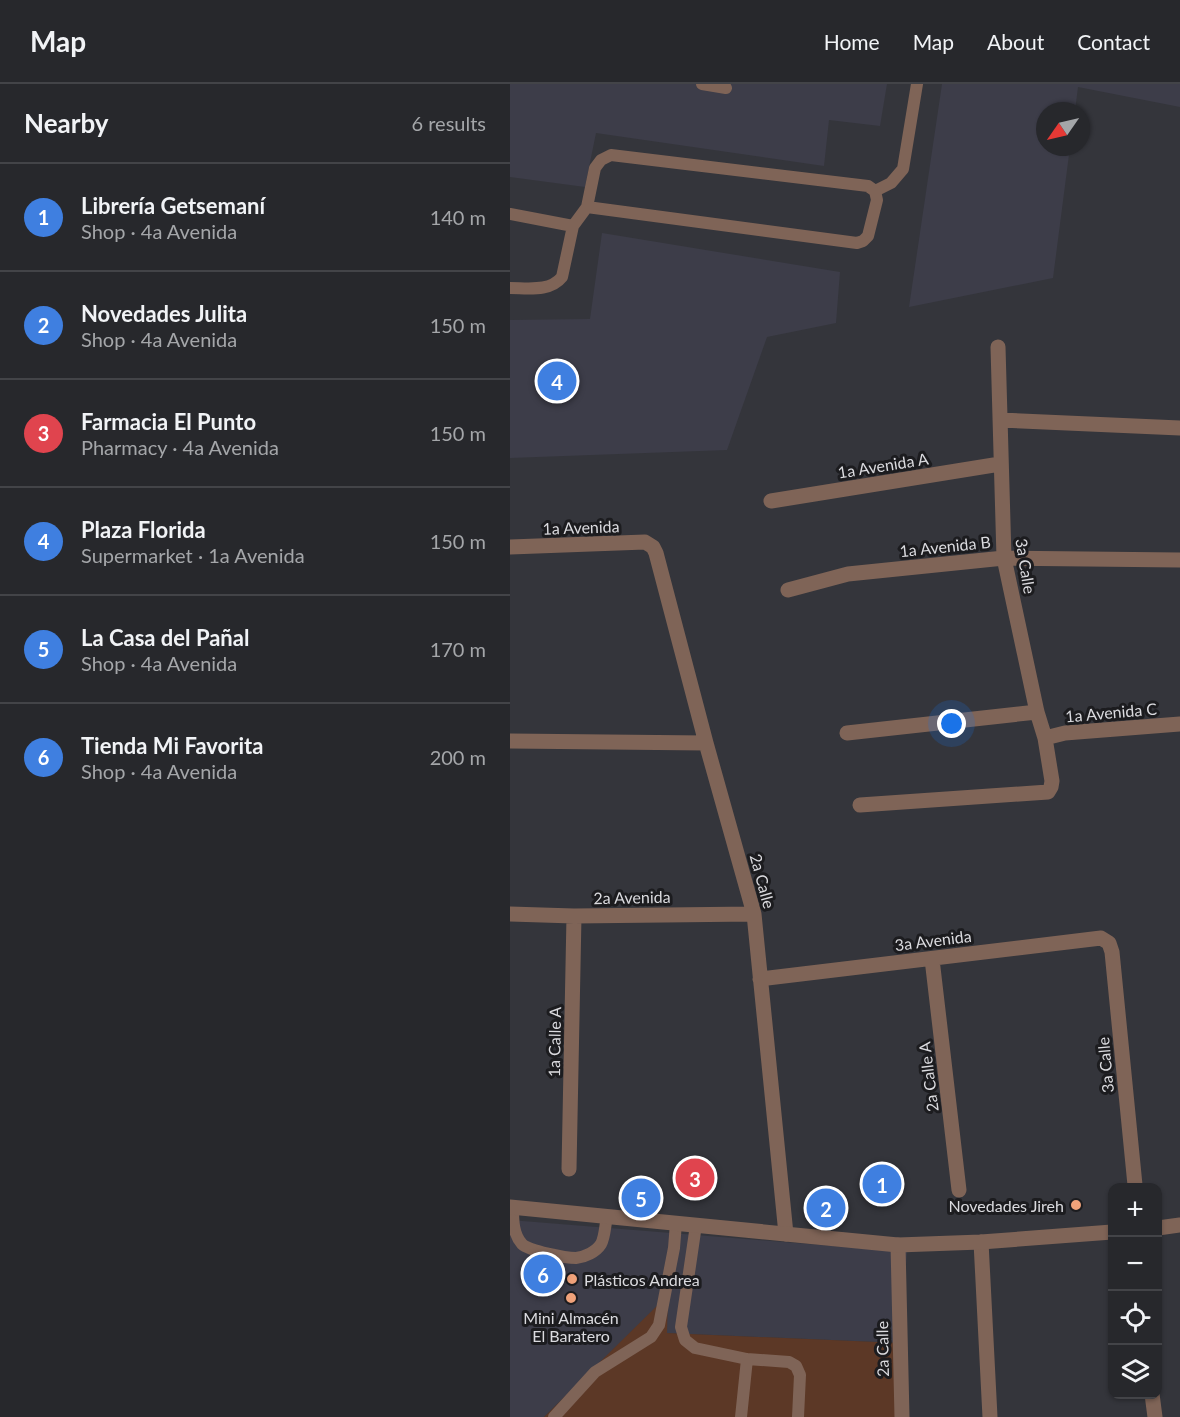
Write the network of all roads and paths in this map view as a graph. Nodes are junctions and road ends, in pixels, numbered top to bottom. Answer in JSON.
{"nodes":[{"id":1,"x":702,"y":84,"type":"edge"},
{"id":2,"x":916,"y":84,"type":"edge"},
{"id":3,"x":726,"y":88,"type":"dead end"},
{"id":4,"x":875,"y":191,"type":"junction"},
{"id":5,"x":586,"y":207,"type":"junction"},
{"id":6,"x":510,"y":214,"type":"edge"},
{"id":7,"x":573,"y":226,"type":"junction"},
{"id":8,"x":510,"y":288,"type":"edge"},
{"id":9,"x":998,"y":347,"type":"dead end"},
{"id":10,"x":1000,"y":420,"type":"junction"},
{"id":11,"x":1180,"y":428,"type":"edge"},
{"id":12,"x":1000,"y":464,"type":"junction"},
{"id":13,"x":771,"y":501,"type":"dead end"},
{"id":14,"x":510,"y":547,"type":"edge"},
{"id":15,"x":653,"y":547,"type":"joint"},
{"id":16,"x":1004,"y":558,"type":"junction"},
{"id":17,"x":1180,"y":560,"type":"edge"},
{"id":18,"x":788,"y":590,"type":"dead end"},
{"id":19,"x":1036,"y":712,"type":"junction"},
{"id":20,"x":1180,"y":724,"type":"edge"},
{"id":21,"x":847,"y":733,"type":"dead end"},
{"id":22,"x":1045,"y":738,"type":"junction"},
{"id":23,"x":510,"y":741,"type":"edge"},
{"id":24,"x":706,"y":743,"type":"junction"},
{"id":25,"x":860,"y":806,"type":"dead end"},
{"id":26,"x":510,"y":914,"type":"edge"},
{"id":27,"x":754,"y":914,"type":"junction"},
{"id":28,"x":574,"y":915,"type":"junction"},
{"id":29,"x":1109,"y":943,"type":"joint"},
{"id":30,"x":932,"y":958,"type":"junction"},
{"id":31,"x":760,"y":979,"type":"junction"},
{"id":32,"x":569,"y":1169,"type":"dead end"},
{"id":33,"x":1135,"y":1183,"type":"edge"},
{"id":34,"x":959,"y":1190,"type":"dead end"},
{"id":35,"x":511,"y":1207,"type":"edge"},
{"id":36,"x":607,"y":1217,"type":"junction"},
{"id":37,"x":676,"y":1223,"type":"junction"},
{"id":38,"x":696,"y":1225,"type":"junction"},
{"id":39,"x":1180,"y":1225,"type":"edge"},
{"id":40,"x":1162,"y":1227,"type":"edge"},
{"id":41,"x":1108,"y":1232,"type":"edge"},
{"id":42,"x":786,"y":1234,"type":"junction"},
{"id":43,"x":981,"y":1242,"type":"junction"},
{"id":44,"x":898,"y":1245,"type":"junction"},
{"id":45,"x":747,"y":1359,"type":"junction"},
{"id":46,"x":1153,"y":1399,"type":"edge"},
{"id":47,"x":554,"y":1417,"type":"edge"},
{"id":48,"x":741,"y":1417,"type":"edge"},
{"id":49,"x":798,"y":1417,"type":"edge"},
{"id":50,"x":902,"y":1417,"type":"edge"},
{"id":51,"x":990,"y":1417,"type":"edge"},
{"id":52,"x":1155,"y":1417,"type":"edge"}],
"edges":[{"from":1,"to":3,"type":"lane"},
{"from":2,"to":4,"type":"lane"},
{"from":4,"to":5,"type":"lane"},
{"from":4,"to":5,"type":"lane"},
{"from":5,"to":7,"type":"lane"},
{"from":6,"to":7,"type":"lane"},
{"from":7,"to":8,"type":"lane"},
{"from":9,"to":10,"type":"street","name":"3a Calle"},
{"from":10,"to":11,"type":"street"},
{"from":10,"to":12,"type":"street","name":"3a Calle"},
{"from":12,"to":13,"type":"street","name":"1a Avenida A"},
{"from":12,"to":16,"type":"street","name":"3a Calle"},
{"from":14,"to":15,"type":"street","name":"1a Avenida"},
{"from":15,"to":24,"type":"street","name":"2a Calle"},
{"from":16,"to":17,"type":"street","name":"1a Avenida B"},
{"from":16,"to":18,"type":"street","name":"1a Avenida B"},
{"from":16,"to":19,"type":"street","name":"3a Calle"},
{"from":19,"to":21,"type":"street"},
{"from":19,"to":22,"type":"street","name":"3a Calle"},
{"from":20,"to":22,"type":"street","name":"1a Avenida C"},
{"from":22,"to":25,"type":"street","name":"3a Calle"},
{"from":23,"to":24,"type":"street"},
{"from":24,"to":27,"type":"street","name":"2a Calle"},
{"from":26,"to":28,"type":"street","name":"2a Avenida"},
{"from":27,"to":28,"type":"street","name":"2a Avenida"},
{"from":27,"to":31,"type":"street","name":"2a Calle"},
{"from":28,"to":32,"type":"street","name":"1a Calle A"},
{"from":29,"to":30,"type":"street","name":"3a Avenida"},
{"from":29,"to":33,"type":"street","name":"3a Calle"},
{"from":30,"to":31,"type":"street","name":"3a Avenida"},
{"from":30,"to":34,"type":"street","name":"2a Calle A"},
{"from":31,"to":42,"type":"street","name":"2a Calle"},
{"from":35,"to":36,"type":"street"},
{"from":35,"to":36,"type":"lane"},
{"from":36,"to":37,"type":"street"},
{"from":37,"to":38,"type":"street"},
{"from":37,"to":47,"type":"lane"},
{"from":38,"to":42,"type":"street"},
{"from":38,"to":45,"type":"lane"},
{"from":39,"to":40,"type":"street"},
{"from":41,"to":43,"type":"street"},
{"from":42,"to":44,"type":"street"},
{"from":43,"to":44,"type":"street"},
{"from":43,"to":51,"type":"street"},
{"from":44,"to":50,"type":"street","name":"2a Calle"},
{"from":45,"to":48,"type":"lane"},
{"from":45,"to":49,"type":"lane"},
{"from":46,"to":52,"type":"street"}]}
